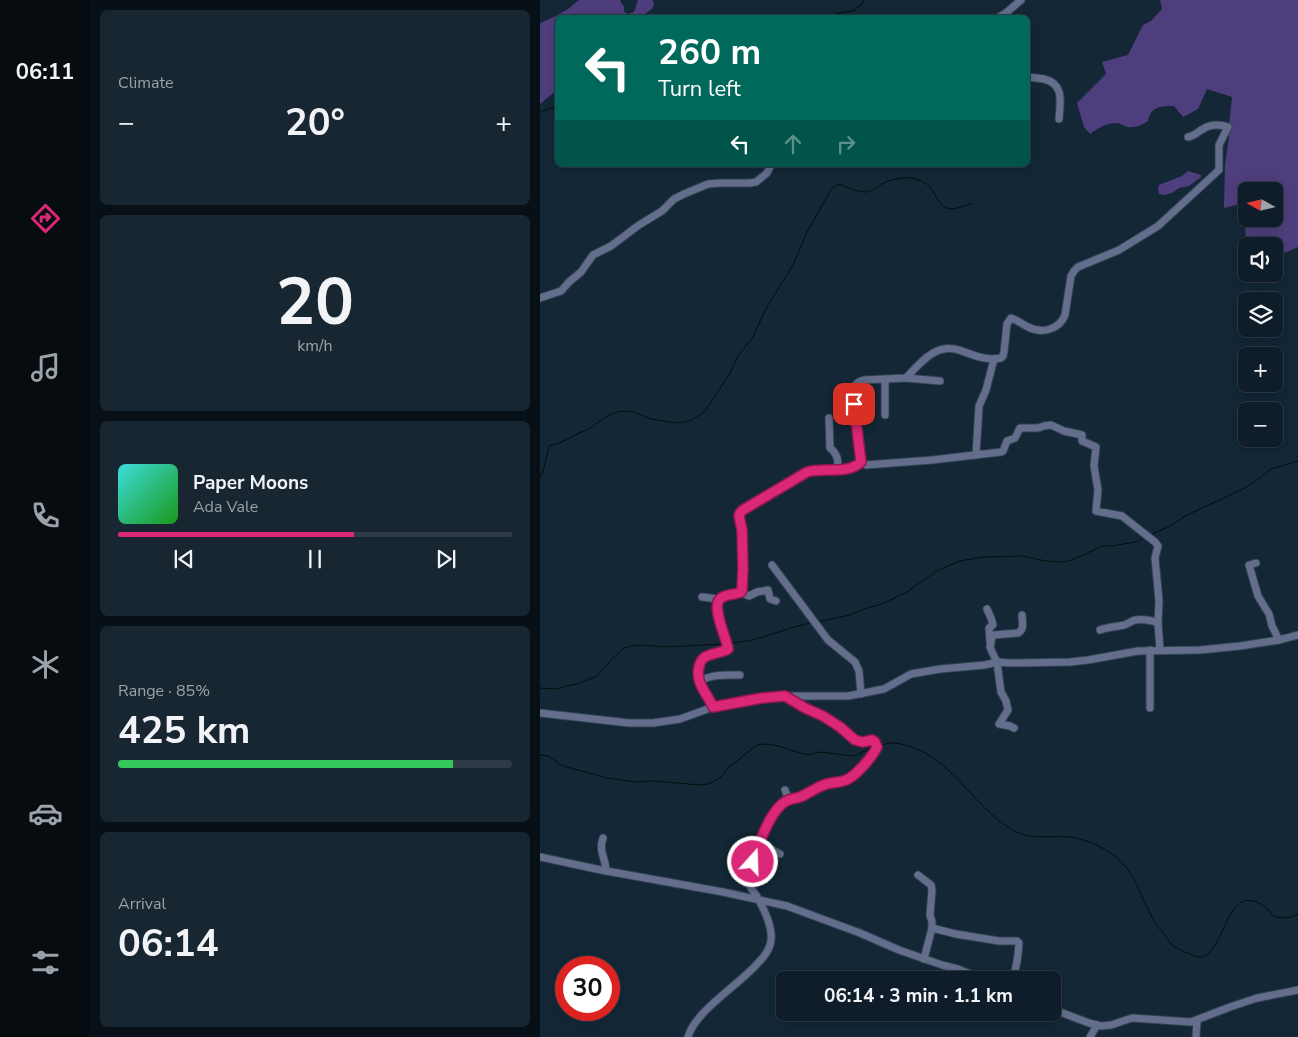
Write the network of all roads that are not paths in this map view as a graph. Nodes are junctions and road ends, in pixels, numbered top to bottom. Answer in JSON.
{"nodes":[{"id":1,"x":1021,"y":0,"type":"edge"},
{"id":2,"x":1002,"y":15,"type":"edge"},
{"id":3,"x":1030,"y":77,"type":"edge"},
{"id":4,"x":1059,"y":119,"type":"dead end"},
{"id":5,"x":1188,"y":136,"type":"dead end"},
{"id":6,"x":765,"y":167,"type":"edge"},
{"id":7,"x":771,"y":167,"type":"edge"},
{"id":8,"x":767,"y":173,"type":"junction"},
{"id":9,"x":540,"y":298,"type":"edge"},
{"id":10,"x":994,"y":359,"type":"junction"},
{"id":11,"x":906,"y":378,"type":"junction"},
{"id":12,"x":885,"y":379,"type":"junction"},
{"id":13,"x":940,"y":381,"type":"dead end"},
{"id":14,"x":885,"y":415,"type":"dead end"},
{"id":15,"x":829,"y":418,"type":"dead end"},
{"id":16,"x":976,"y":455,"type":"junction"},
{"id":17,"x":861,"y":462,"type":"junction"},
{"id":18,"x":838,"y":470,"type":"junction"},
{"id":19,"x":1256,"y":563,"type":"dead end"},
{"id":20,"x":772,"y":564,"type":"dead end"},
{"id":21,"x":741,"y":592,"type":"junction"},
{"id":22,"x":702,"y":597,"type":"dead end"},
{"id":23,"x":719,"y":599,"type":"junction"},
{"id":24,"x":776,"y":600,"type":"dead end"},
{"id":25,"x":987,"y":609,"type":"dead end"},
{"id":26,"x":1022,"y":616,"type":"dead end"},
{"id":27,"x":1158,"y":624,"type":"junction"},
{"id":28,"x":1100,"y":630,"type":"dead end"},
{"id":29,"x":1298,"y":635,"type":"edge"},
{"id":30,"x":1280,"y":640,"type":"junction"},
{"id":31,"x":990,"y":647,"type":"junction"},
{"id":32,"x":1150,"y":650,"type":"junction"},
{"id":33,"x":1160,"y":650,"type":"junction"},
{"id":34,"x":998,"y":662,"type":"junction"},
{"id":35,"x":740,"y":676,"type":"dead end"},
{"id":36,"x":698,"y":681,"type":"junction"},
{"id":37,"x":862,"y":694,"type":"junction"},
{"id":38,"x":785,"y":696,"type":"junction"},
{"id":39,"x":713,"y":707,"type":"junction"},
{"id":40,"x":1150,"y":708,"type":"dead end"},
{"id":41,"x":540,"y":714,"type":"edge"},
{"id":42,"x":1014,"y":728,"type":"dead end"},
{"id":43,"x":785,"y":790,"type":"dead end"},
{"id":44,"x":789,"y":800,"type":"junction"},
{"id":45,"x":603,"y":838,"type":"dead end"},
{"id":46,"x":758,"y":847,"type":"junction"},
{"id":47,"x":780,"y":854,"type":"dead end"},
{"id":48,"x":540,"y":857,"type":"edge"},
{"id":49,"x":606,"y":871,"type":"junction"},
{"id":50,"x":736,"y":875,"type":"dead end"},
{"id":51,"x":918,"y":875,"type":"dead end"},
{"id":52,"x":749,"y":884,"type":"junction"},
{"id":53,"x":759,"y":901,"type":"junction"},
{"id":54,"x":932,"y":928,"type":"junction"},
{"id":55,"x":924,"y":959,"type":"junction"},
{"id":56,"x":963,"y":971,"type":"edge"},
{"id":57,"x":1014,"y":971,"type":"edge"},
{"id":58,"x":1298,"y":990,"type":"edge"},
{"id":59,"x":1061,"y":1012,"type":"edge"},
{"id":60,"x":1196,"y":1020,"type":"junction"},
{"id":61,"x":1098,"y":1025,"type":"junction"},
{"id":62,"x":688,"y":1037,"type":"edge"},
{"id":63,"x":1090,"y":1037,"type":"edge"},
{"id":64,"x":1196,"y":1037,"type":"edge"}],
"edges":[{"from":1,"to":2,"type":"street"},
{"from":3,"to":4,"type":"street"},
{"from":5,"to":10,"type":"street"},
{"from":6,"to":8,"type":"street"},
{"from":7,"to":8,"type":"street"},
{"from":8,"to":9,"type":"street"},
{"from":10,"to":11,"type":"street"},
{"from":10,"to":16,"type":"street"},
{"from":11,"to":12,"type":"street"},
{"from":11,"to":13,"type":"street"},
{"from":12,"to":14,"type":"street"},
{"from":12,"to":17,"type":"street"},
{"from":15,"to":18,"type":"street"},
{"from":16,"to":17,"type":"street"},
{"from":16,"to":27,"type":"street"},
{"from":17,"to":18,"type":"street"},
{"from":18,"to":21,"type":"street"},
{"from":19,"to":30,"type":"street"},
{"from":20,"to":37,"type":"street"},
{"from":21,"to":23,"type":"street"},
{"from":21,"to":24,"type":"street"},
{"from":22,"to":23,"type":"street"},
{"from":23,"to":36,"type":"street"},
{"from":25,"to":31,"type":"street"},
{"from":26,"to":31,"type":"street"},
{"from":27,"to":28,"type":"street"},
{"from":27,"to":33,"type":"street"},
{"from":29,"to":30,"type":"street"},
{"from":30,"to":33,"type":"street"},
{"from":31,"to":34,"type":"street"},
{"from":32,"to":33,"type":"street"},
{"from":32,"to":34,"type":"street"},
{"from":32,"to":40,"type":"street"},
{"from":34,"to":37,"type":"street"},
{"from":34,"to":42,"type":"street"},
{"from":35,"to":36,"type":"street"},
{"from":36,"to":39,"type":"street"},
{"from":37,"to":38,"type":"street"},
{"from":38,"to":39,"type":"street"},
{"from":38,"to":44,"type":"street"},
{"from":39,"to":41,"type":"street"},
{"from":43,"to":44,"type":"street"},
{"from":44,"to":46,"type":"street"},
{"from":45,"to":49,"type":"street"},
{"from":46,"to":47,"type":"street"},
{"from":46,"to":52,"type":"street"},
{"from":48,"to":49,"type":"street"},
{"from":49,"to":53,"type":"street"},
{"from":50,"to":52,"type":"street"},
{"from":51,"to":54,"type":"street"},
{"from":52,"to":53,"type":"street"},
{"from":53,"to":55,"type":"street"},
{"from":53,"to":62,"type":"street"},
{"from":54,"to":55,"type":"street"},
{"from":54,"to":57,"type":"street"},
{"from":55,"to":56,"type":"street"},
{"from":58,"to":60,"type":"street"},
{"from":59,"to":61,"type":"street"},
{"from":60,"to":61,"type":"street"},
{"from":60,"to":64,"type":"street"},
{"from":61,"to":63,"type":"street"}]}
